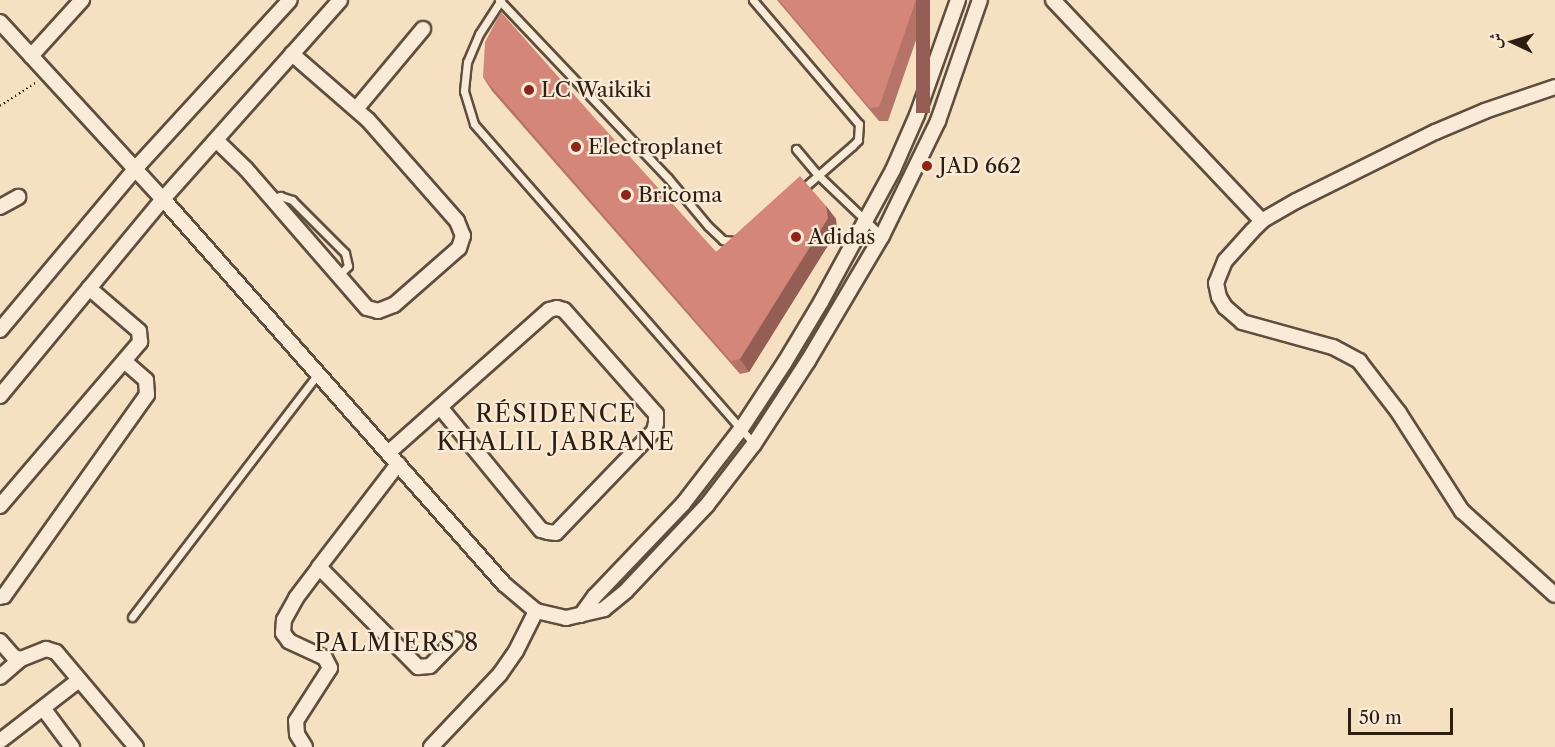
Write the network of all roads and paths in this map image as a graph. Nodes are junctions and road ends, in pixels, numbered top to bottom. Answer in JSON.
{"nodes":[{"id":1,"x":82,"y":0,"type":"edge"},
{"id":2,"x":290,"y":0,"type":"edge"},
{"id":3,"x":340,"y":0,"type":"edge"},
{"id":4,"x":500,"y":0,"type":"edge"},
{"id":5,"x":753,"y":0,"type":"edge"},
{"id":6,"x":958,"y":0,"type":"edge"},
{"id":7,"x":980,"y":0,"type":"edge"},
{"id":8,"x":1053,"y":0,"type":"edge"},
{"id":9,"x":0,"y":22,"type":"edge"},
{"id":10,"x":423,"y":29,"type":"dead end"},
{"id":11,"x":292,"y":54,"type":"junction"},
{"id":12,"x":31,"y":56,"type":"junction"},
{"id":13,"x":49,"y":75,"type":"junction"},
{"id":14,"x":1555,"y":87,"type":"edge"},
{"id":15,"x":0,"y":106,"type":"edge"},
{"id":16,"x":357,"y":108,"type":"junction"},
{"id":17,"x":217,"y":141,"type":"junction"},
{"id":18,"x":796,"y":149,"type":"dead end"},
{"id":19,"x":135,"y":169,"type":"junction"},
{"id":20,"x":818,"y":175,"type":"junction"},
{"id":21,"x":18,"y":197,"type":"dead end"},
{"id":22,"x":791,"y":198,"type":"edge"},
{"id":23,"x":163,"y":199,"type":"junction"},
{"id":24,"x":272,"y":199,"type":"junction"},
{"id":25,"x":0,"y":207,"type":"edge"},
{"id":26,"x":866,"y":221,"type":"junction"},
{"id":27,"x":1262,"y":221,"type":"junction"},
{"id":28,"x":746,"y":236,"type":"edge"},
{"id":29,"x":882,"y":236,"type":"junction"},
{"id":30,"x":338,"y":276,"type":"junction"},
{"id":31,"x":89,"y":288,"type":"junction"},
{"id":32,"x":1,"y":326,"type":"edge"},
{"id":33,"x":124,"y":361,"type":"junction"},
{"id":34,"x":318,"y":374,"type":"junction"},
{"id":35,"x":0,"y":396,"type":"edge"},
{"id":36,"x":440,"y":407,"type":"junction"},
{"id":37,"x":741,"y":429,"type":"junction"},
{"id":38,"x":754,"y":444,"type":"junction"},
{"id":39,"x":388,"y":453,"type":"junction"},
{"id":40,"x":398,"y":464,"type":"junction"},
{"id":41,"x":0,"y":506,"type":"edge"},
{"id":42,"x":319,"y":567,"type":"junction"},
{"id":43,"x":1555,"y":595,"type":"edge"},
{"id":44,"x":0,"y":597,"type":"edge"},
{"id":45,"x":536,"y":610,"type":"junction"},
{"id":46,"x":581,"y":615,"type":"junction"},
{"id":47,"x":132,"y":617,"type":"dead end"},
{"id":48,"x":456,"y":639,"type":"dead end"},
{"id":49,"x":0,"y":641,"type":"edge"},
{"id":50,"x":21,"y":659,"type":"junction"},
{"id":51,"x":0,"y":677,"type":"edge"},
{"id":52,"x":79,"y":680,"type":"junction"},
{"id":53,"x":43,"y":708,"type":"junction"},
{"id":54,"x":0,"y":741,"type":"edge"},
{"id":55,"x":72,"y":747,"type":"edge"},
{"id":56,"x":136,"y":747,"type":"edge"},
{"id":57,"x":305,"y":747,"type":"edge"},
{"id":58,"x":431,"y":747,"type":"edge"}],
"edges":[{"from":1,"to":12,"type":"street"},
{"from":2,"to":19,"type":"street"},
{"from":3,"to":11,"type":"street"},
{"from":4,"to":28,"type":"lane"},
{"from":4,"to":37,"type":"lane"},
{"from":5,"to":20,"type":"lane"},
{"from":6,"to":26,"type":"street"},
{"from":7,"to":29,"type":"street"},
{"from":8,"to":27,"type":"street"},
{"from":9,"to":12,"type":"street"},
{"from":10,"to":16,"type":"street"},
{"from":11,"to":16,"type":"street"},
{"from":11,"to":17,"type":"street"},
{"from":12,"to":13,"type":"street"},
{"from":13,"to":15,"type":"path"},
{"from":13,"to":19,"type":"street"},
{"from":14,"to":27,"type":"street"},
{"from":16,"to":30,"type":"street"},
{"from":17,"to":23,"type":"street"},
{"from":17,"to":24,"type":"street"},
{"from":18,"to":20,"type":"lane"},
{"from":19,"to":23,"type":"street"},
{"from":19,"to":32,"type":"street"},
{"from":20,"to":22,"type":"lane"},
{"from":20,"to":26,"type":"lane"},
{"from":21,"to":25,"type":"street"},
{"from":23,"to":31,"type":"street"},
{"from":23,"to":34,"type":"street"},
{"from":24,"to":30,"type":"street"},
{"from":24,"to":30,"type":"lane"},
{"from":26,"to":29,"type":"lane"},
{"from":26,"to":37,"type":"street"},
{"from":27,"to":43,"type":"street"},
{"from":29,"to":38,"type":"street"},
{"from":31,"to":33,"type":"street"},
{"from":31,"to":35,"type":"street"},
{"from":33,"to":41,"type":"street"},
{"from":33,"to":44,"type":"street"},
{"from":34,"to":39,"type":"street"},
{"from":34,"to":47,"type":"lane"},
{"from":36,"to":36,"type":"street"},
{"from":36,"to":39,"type":"street"},
{"from":37,"to":38,"type":"lane"},
{"from":37,"to":46,"type":"street"},
{"from":38,"to":46,"type":"street"},
{"from":39,"to":40,"type":"street"},
{"from":40,"to":42,"type":"street"},
{"from":40,"to":45,"type":"street"},
{"from":42,"to":48,"type":"street"},
{"from":42,"to":57,"type":"street"},
{"from":45,"to":46,"type":"street"},
{"from":45,"to":58,"type":"street"},
{"from":49,"to":50,"type":"street"},
{"from":50,"to":51,"type":"street"},
{"from":50,"to":52,"type":"street"},
{"from":52,"to":53,"type":"street"},
{"from":52,"to":56,"type":"street"},
{"from":53,"to":54,"type":"street"},
{"from":53,"to":55,"type":"street"}]}
